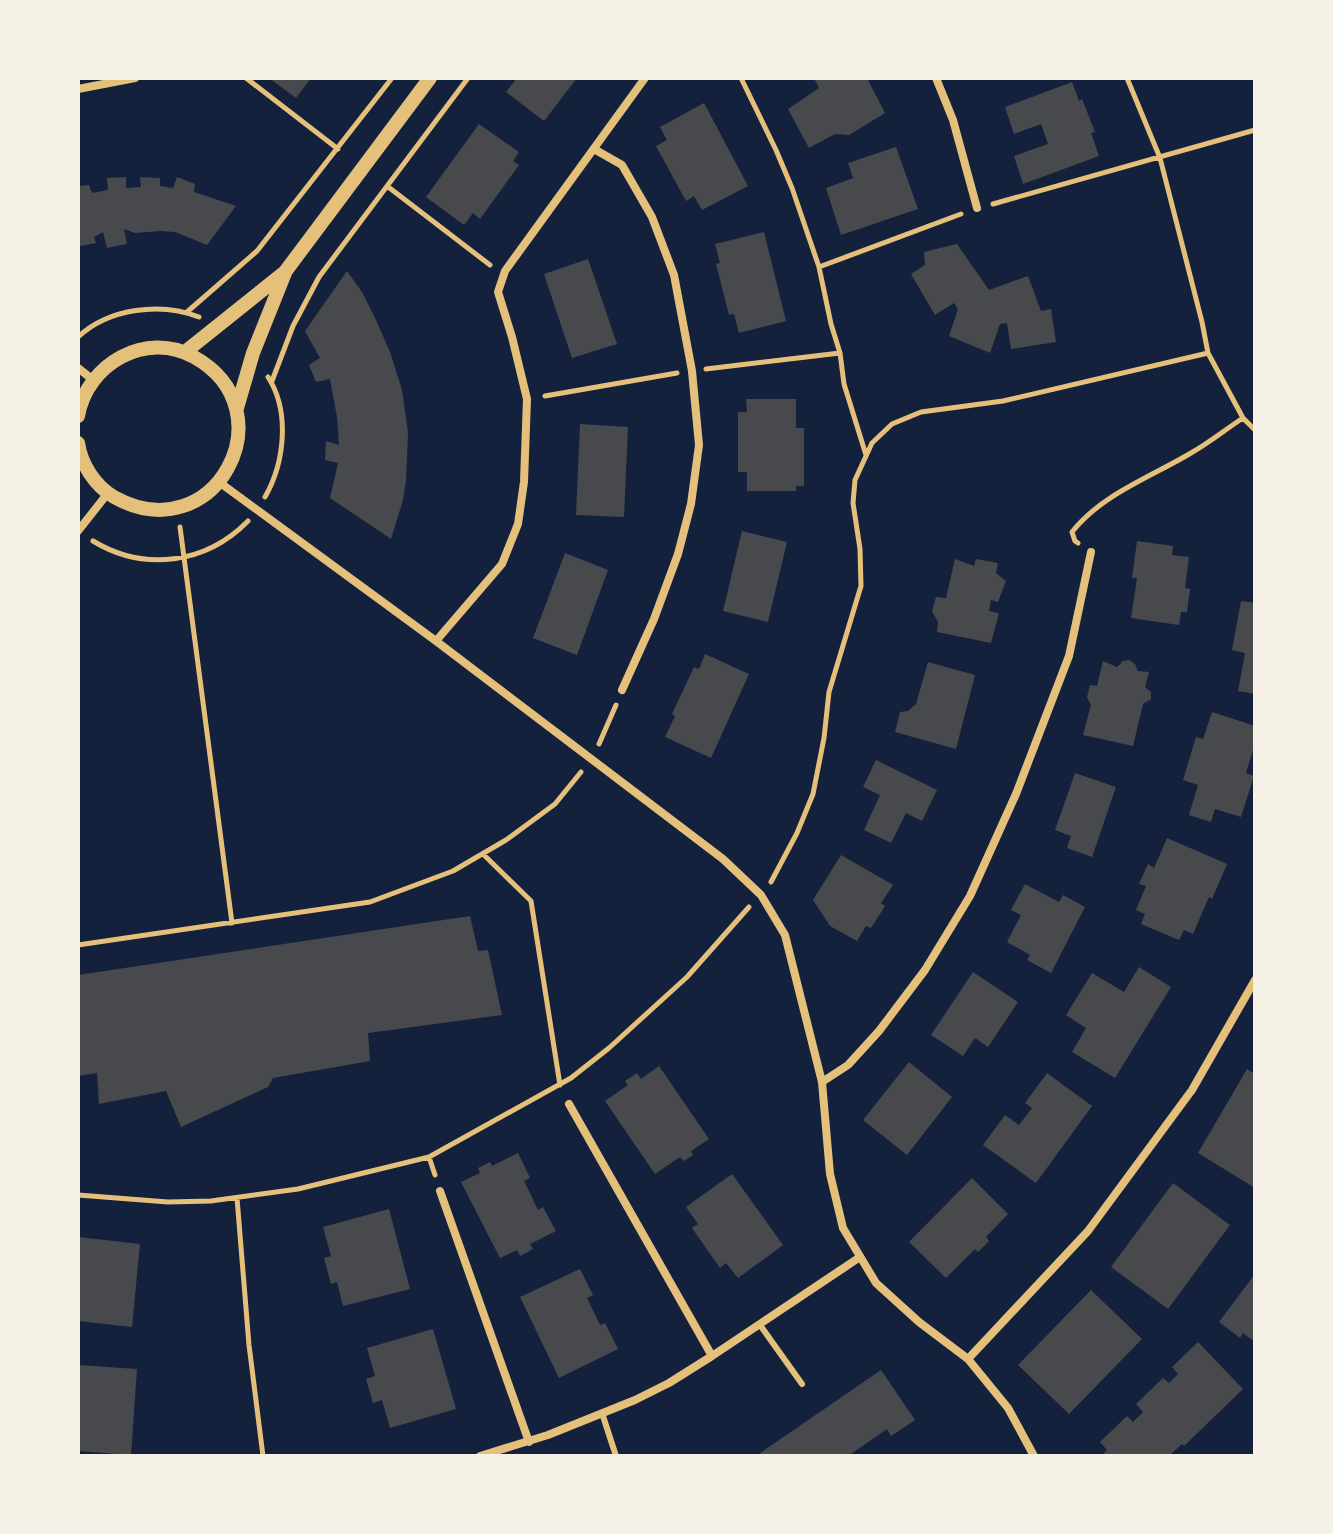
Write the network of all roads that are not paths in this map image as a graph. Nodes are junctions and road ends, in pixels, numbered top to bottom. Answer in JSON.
{"nodes":[{"id":1,"x":135,"y":78,"type":"edge"},
{"id":2,"x":430,"y":78,"type":"edge"},
{"id":3,"x":645,"y":78,"type":"edge"},
{"id":4,"x":936,"y":78,"type":"edge"},
{"id":5,"x":78,"y":89,"type":"edge"},
{"id":6,"x":594,"y":149,"type":"junction"},
{"id":7,"x":977,"y":208,"type":"dead end"},
{"id":8,"x":285,"y":272,"type":"junction"},
{"id":9,"x":185,"y":352,"type":"junction"},
{"id":10,"x":78,"y":368,"type":"edge"},
{"id":11,"x":92,"y":379,"type":"junction"},
{"id":12,"x":237,"y":408,"type":"junction"},
{"id":13,"x":78,"y":416,"type":"edge"},
{"id":14,"x":78,"y":443,"type":"edge"},
{"id":15,"x":219,"y":482,"type":"junction"},
{"id":16,"x":108,"y":493,"type":"junction"},
{"id":17,"x":78,"y":531,"type":"edge"},
{"id":18,"x":1091,"y":552,"type":"road end"},
{"id":19,"x":436,"y":641,"type":"junction"},
{"id":20,"x":622,"y":690,"type":"road end"},
{"id":21,"x":1255,"y":980,"type":"edge"},
{"id":22,"x":822,"y":1082,"type":"junction"},
{"id":23,"x":569,"y":1104,"type":"dead end"},
{"id":24,"x":440,"y":1191,"type":"dead end"},
{"id":25,"x":860,"y":1257,"type":"junction"},
{"id":26,"x":760,"y":1325,"type":"junction"},
{"id":27,"x":712,"y":1356,"type":"junction"},
{"id":28,"x":968,"y":1359,"type":"junction"},
{"id":29,"x":802,"y":1384,"type":"dead end"},
{"id":30,"x":602,"y":1413,"type":"junction"},
{"id":31,"x":529,"y":1442,"type":"junction"},
{"id":32,"x":480,"y":1456,"type":"edge"},
{"id":33,"x":616,"y":1456,"type":"edge"},
{"id":34,"x":1034,"y":1456,"type":"edge"}],
"edges":[{"from":1,"to":5,"type":"street"},
{"from":2,"to":8,"type":"street"},
{"from":3,"to":6,"type":"street"},
{"from":4,"to":7,"type":"street"},
{"from":6,"to":19,"type":"street"},
{"from":6,"to":20,"type":"street"},
{"from":8,"to":9,"type":"street"},
{"from":8,"to":12,"type":"street"},
{"from":9,"to":11,"type":"street"},
{"from":9,"to":12,"type":"street"},
{"from":10,"to":11,"type":"street"},
{"from":11,"to":13,"type":"street"},
{"from":12,"to":15,"type":"street"},
{"from":14,"to":16,"type":"street"},
{"from":15,"to":16,"type":"street"},
{"from":15,"to":19,"type":"street"},
{"from":16,"to":17,"type":"street"},
{"from":18,"to":22,"type":"street"},
{"from":19,"to":22,"type":"street"},
{"from":21,"to":28,"type":"street"},
{"from":22,"to":25,"type":"street"},
{"from":23,"to":27,"type":"street"},
{"from":24,"to":31,"type":"street"},
{"from":25,"to":26,"type":"street"},
{"from":25,"to":28,"type":"street"},
{"from":26,"to":27,"type":"street"},
{"from":26,"to":29,"type":"lane"},
{"from":27,"to":30,"type":"street"},
{"from":28,"to":34,"type":"street"},
{"from":30,"to":31,"type":"street"},
{"from":30,"to":33,"type":"lane"},
{"from":31,"to":32,"type":"street"}]}
